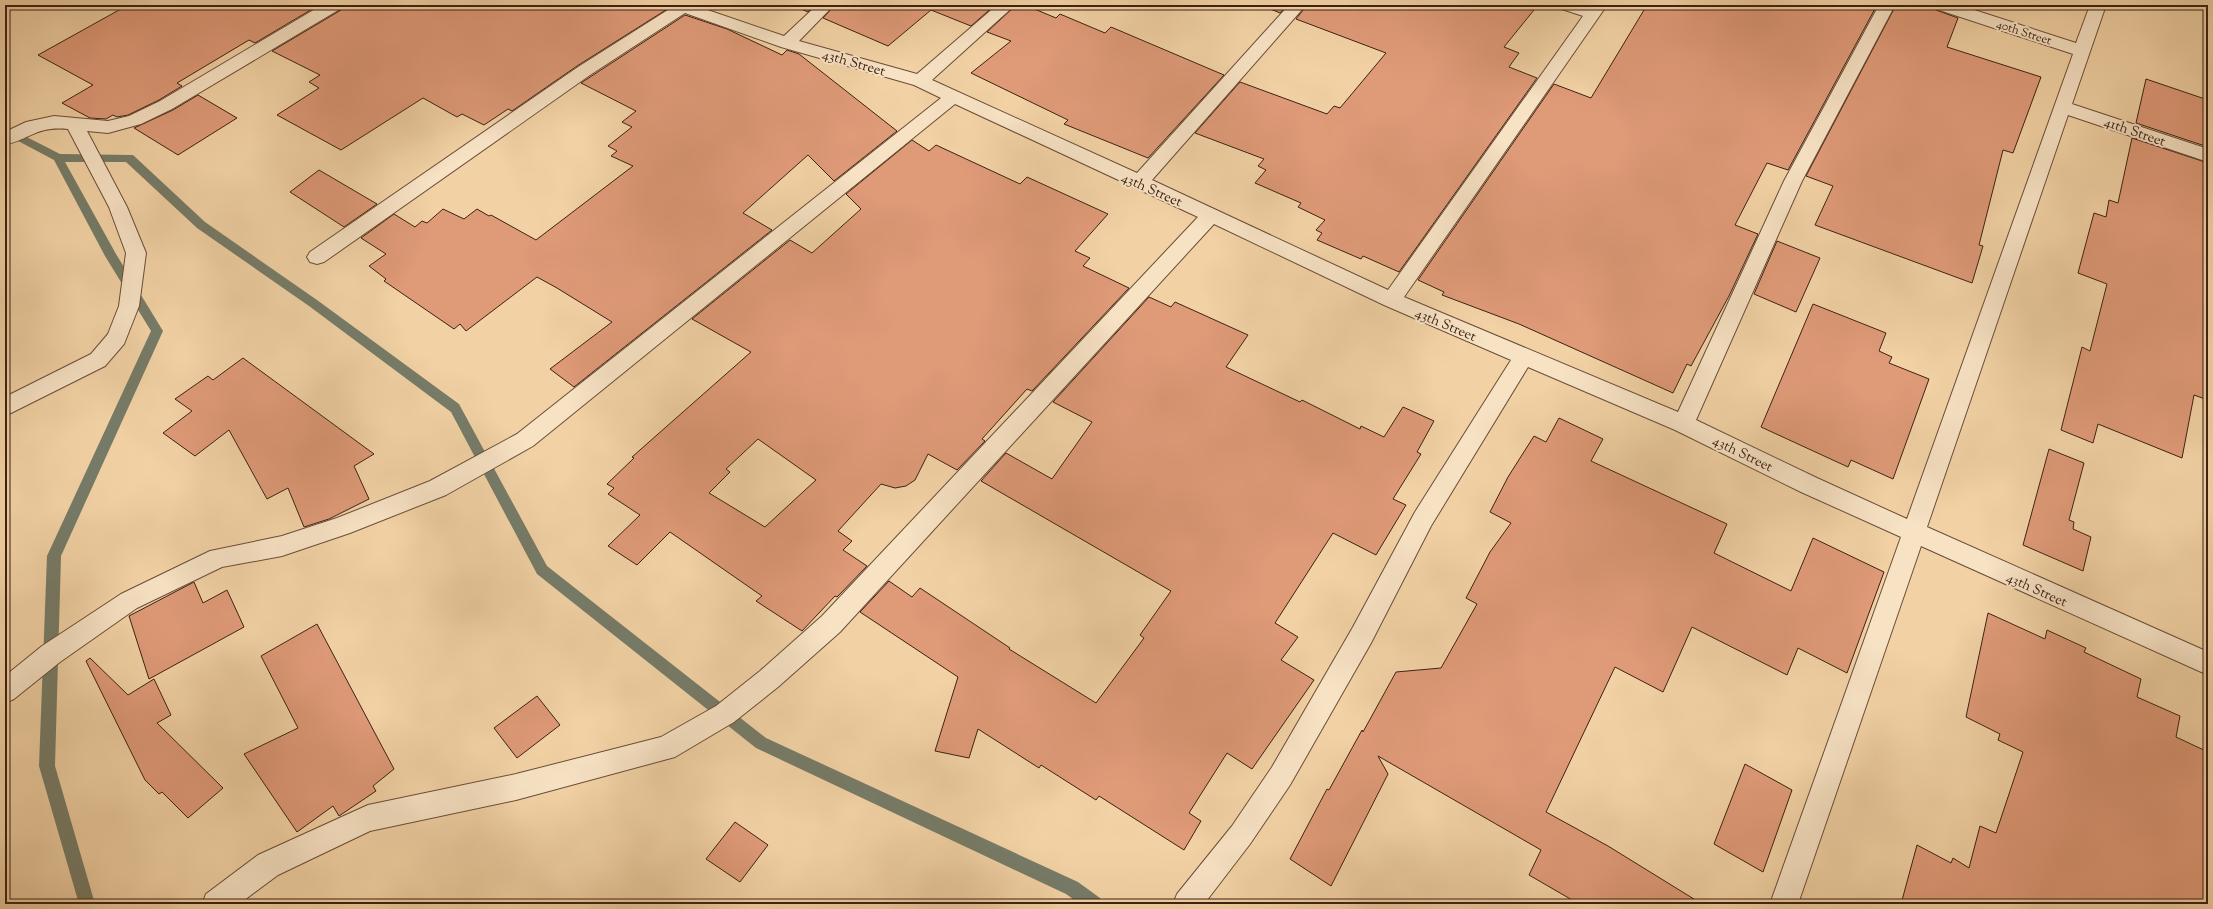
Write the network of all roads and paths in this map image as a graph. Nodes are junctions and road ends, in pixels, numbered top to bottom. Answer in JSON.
{"nodes":[{"id":1,"x":334,"y":5,"type":"edge"},
{"id":2,"x":826,"y":5,"type":"edge"},
{"id":3,"x":1007,"y":5,"type":"edge"},
{"id":4,"x":1298,"y":5,"type":"edge"},
{"id":5,"x":1568,"y":5,"type":"edge"},
{"id":6,"x":1886,"y":5,"type":"edge"},
{"id":7,"x":1942,"y":5,"type":"edge"},
{"id":8,"x":2098,"y":5,"type":"edge"},
{"id":9,"x":679,"y":6,"type":"edge"},
{"id":10,"x":1596,"y":9,"type":"edge"},
{"id":11,"x":786,"y":43,"type":"junction"},
{"id":12,"x":2082,"y":51,"type":"junction"},
{"id":13,"x":920,"y":81,"type":"junction"},
{"id":14,"x":953,"y":97,"type":"junction"},
{"id":15,"x":2063,"y":106,"type":"junction"},
{"id":16,"x":74,"y":123,"type":"junction"},
{"id":17,"x":5,"y":139,"type":"edge"},
{"id":18,"x":2208,"y":156,"type":"edge"},
{"id":19,"x":1139,"y":183,"type":"junction"},
{"id":20,"x":1212,"y":215,"type":"junction"},
{"id":21,"x":317,"y":257,"type":"dead end"},
{"id":22,"x":1391,"y":300,"type":"junction"},
{"id":23,"x":1524,"y":356,"type":"junction"},
{"id":24,"x":5,"y":407,"type":"edge"},
{"id":25,"x":1683,"y":424,"type":"junction"},
{"id":26,"x":1914,"y":533,"type":"junction"},
{"id":27,"x":2208,"y":664,"type":"edge"},
{"id":28,"x":5,"y":691,"type":"edge"},
{"id":29,"x":216,"y":904,"type":"edge"},
{"id":30,"x":1187,"y":904,"type":"edge"},
{"id":31,"x":1784,"y":904,"type":"edge"}],
"edges":[{"from":1,"to":16,"type":"street"},
{"from":2,"to":11,"type":"street"},
{"from":3,"to":13,"type":"street"},
{"from":4,"to":19,"type":"street"},
{"from":5,"to":10,"type":"street"},
{"from":6,"to":25,"type":"street"},
{"from":7,"to":12,"type":"street","name":"40th Street"},
{"from":8,"to":12,"type":"street"},
{"from":9,"to":11,"type":"street","name":"43th Street"},
{"from":9,"to":21,"type":"street"},
{"from":10,"to":22,"type":"street"},
{"from":11,"to":13,"type":"street","name":"43th Street"},
{"from":12,"to":15,"type":"street"},
{"from":13,"to":14,"type":"street","name":"43th Street"},
{"from":14,"to":19,"type":"street","name":"43th Street"},
{"from":14,"to":28,"type":"street"},
{"from":15,"to":18,"type":"street","name":"41th Street"},
{"from":15,"to":26,"type":"street"},
{"from":16,"to":17,"type":"street"},
{"from":16,"to":24,"type":"street"},
{"from":19,"to":20,"type":"street","name":"43th Street"},
{"from":20,"to":22,"type":"street","name":"43th Street"},
{"from":20,"to":29,"type":"street"},
{"from":22,"to":23,"type":"street","name":"43th Street"},
{"from":23,"to":25,"type":"street","name":"43th Street"},
{"from":23,"to":30,"type":"street"},
{"from":25,"to":26,"type":"street","name":"43th Street"},
{"from":26,"to":27,"type":"street","name":"43th Street"},
{"from":26,"to":31,"type":"street"}]}
